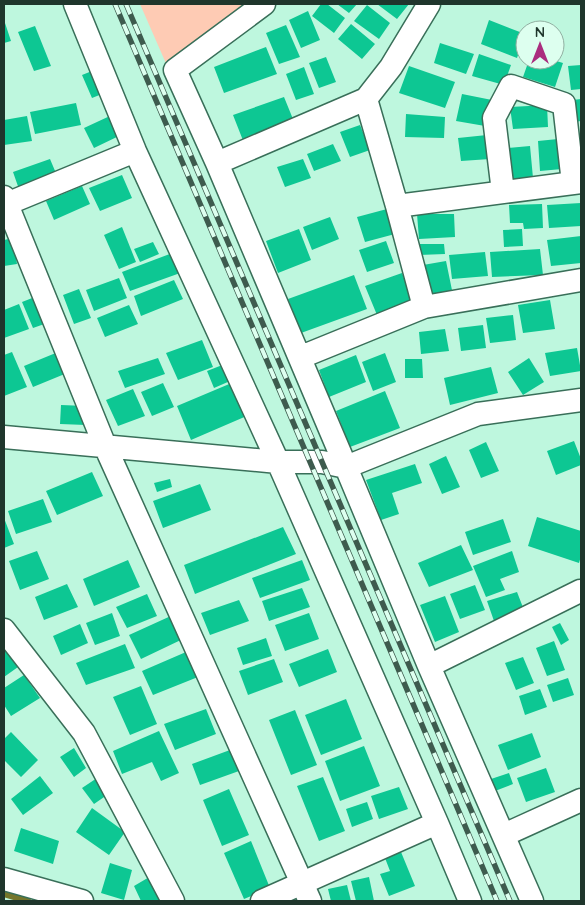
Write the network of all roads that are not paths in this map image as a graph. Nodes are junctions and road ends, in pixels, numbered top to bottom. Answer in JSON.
{"nodes":[{"id":1,"x":75,"y":4,"type":"edge"},
{"id":2,"x":264,"y":4,"type":"edge"},
{"id":3,"x":429,"y":4,"type":"edge"},
{"id":4,"x":366,"y":99,"type":"junction"},
{"id":5,"x":136,"y":151,"type":"junction"},
{"id":6,"x":217,"y":163,"type":"junction"},
{"id":7,"x":577,"y":183,"type":"edge"},
{"id":8,"x":503,"y":192,"type":"junction"},
{"id":9,"x":5,"y":202,"type":"edge"},
{"id":10,"x":397,"y":206,"type":"junction"},
{"id":11,"x":581,"y":280,"type":"edge"},
{"id":12,"x":424,"y":307,"type":"junction"},
{"id":13,"x":301,"y":357,"type":"junction"},
{"id":14,"x":581,"y":400,"type":"edge"},
{"id":15,"x":4,"y":437,"type":"edge"},
{"id":16,"x":105,"y":446,"type":"junction"},
{"id":17,"x":278,"y":462,"type":"junction"},
{"id":18,"x":346,"y":467,"type":"junction"},
{"id":19,"x":581,"y":591,"type":"edge"},
{"id":20,"x":4,"y":631,"type":"edge"},
{"id":21,"x":429,"y":666,"type":"junction"},
{"id":22,"x":581,"y":800,"type":"edge"},
{"id":23,"x":437,"y":823,"type":"junction"},
{"id":24,"x":504,"y":835,"type":"junction"},
{"id":25,"x":4,"y":879,"type":"edge"},
{"id":26,"x":307,"y":893,"type":"edge"},
{"id":27,"x":82,"y":901,"type":"edge"},
{"id":28,"x":174,"y":901,"type":"edge"},
{"id":29,"x":262,"y":901,"type":"edge"},
{"id":30,"x":470,"y":901,"type":"edge"},
{"id":31,"x":532,"y":901,"type":"edge"}],
"edges":[{"from":1,"to":5,"type":"street"},
{"from":2,"to":6,"type":"street"},
{"from":3,"to":4,"type":"street"},
{"from":4,"to":6,"type":"street"},
{"from":4,"to":10,"type":"street"},
{"from":5,"to":9,"type":"street"},
{"from":5,"to":17,"type":"street"},
{"from":6,"to":13,"type":"street"},
{"from":7,"to":8,"type":"street"},
{"from":7,"to":8,"type":"street"},
{"from":8,"to":10,"type":"street"},
{"from":9,"to":16,"type":"street"},
{"from":10,"to":12,"type":"street"},
{"from":11,"to":12,"type":"street"},
{"from":12,"to":13,"type":"street"},
{"from":13,"to":18,"type":"street"},
{"from":14,"to":18,"type":"street"},
{"from":15,"to":16,"type":"street"},
{"from":16,"to":17,"type":"street"},
{"from":16,"to":26,"type":"street"},
{"from":17,"to":18,"type":"street"},
{"from":17,"to":23,"type":"street"},
{"from":18,"to":21,"type":"street"},
{"from":19,"to":21,"type":"street"},
{"from":20,"to":28,"type":"street"},
{"from":21,"to":24,"type":"street"},
{"from":22,"to":24,"type":"street"},
{"from":23,"to":26,"type":"street"},
{"from":23,"to":30,"type":"street"},
{"from":24,"to":31,"type":"street"},
{"from":25,"to":27,"type":"street"},
{"from":26,"to":29,"type":"street"}]}
